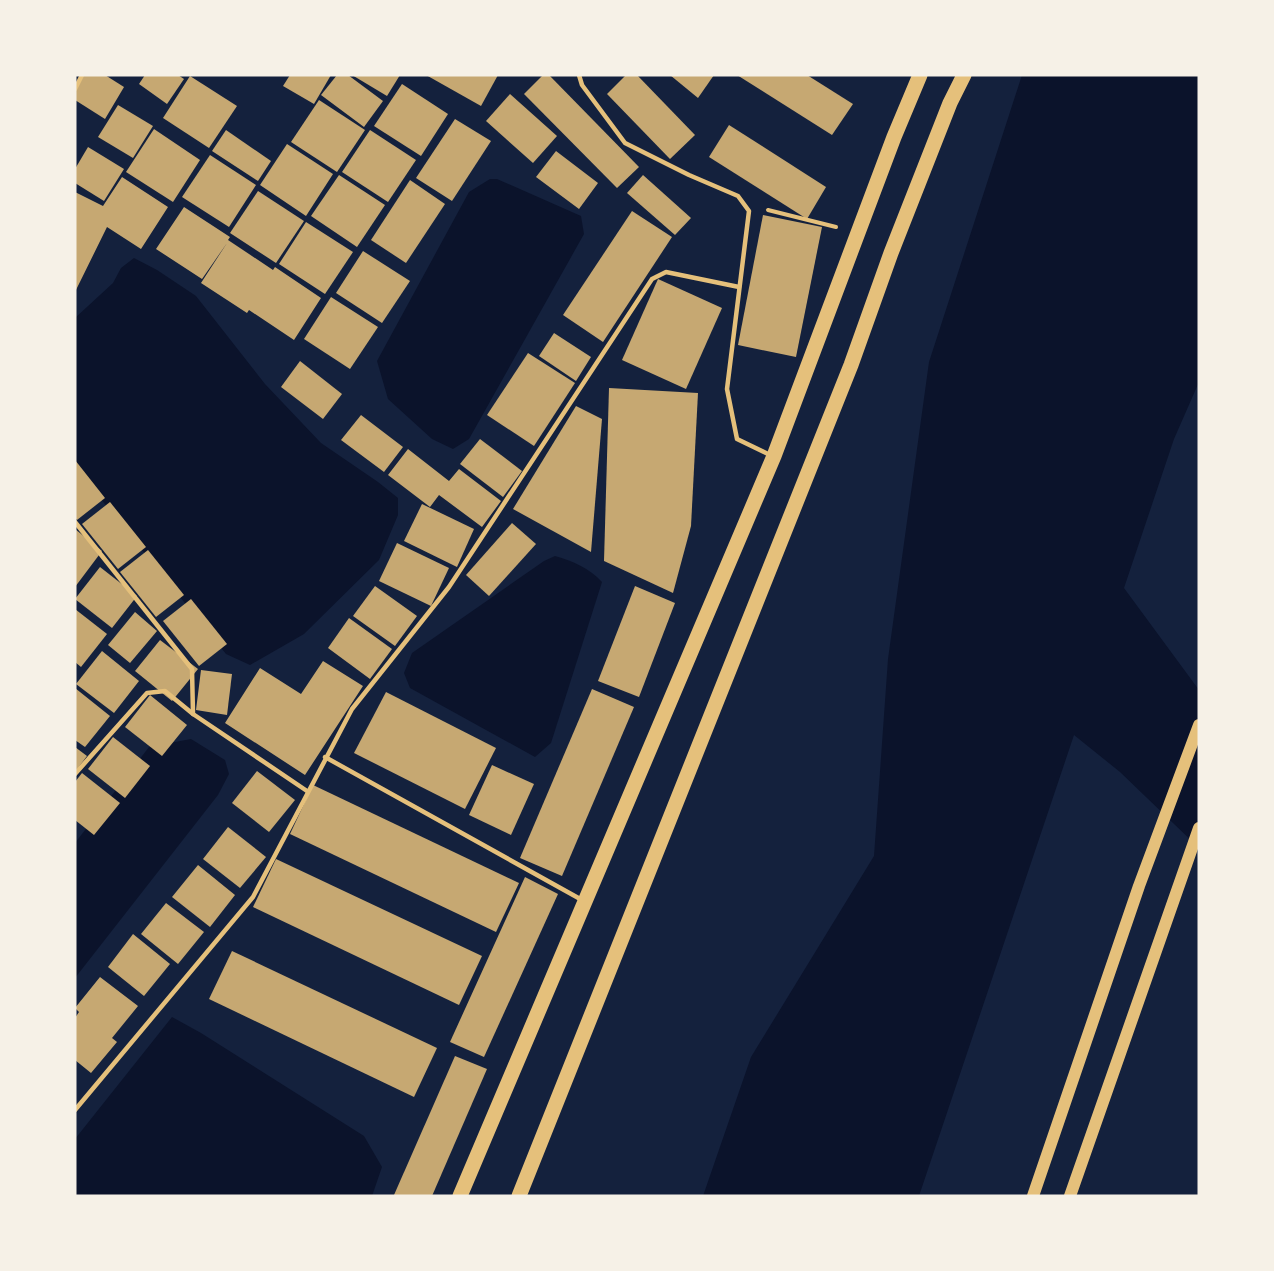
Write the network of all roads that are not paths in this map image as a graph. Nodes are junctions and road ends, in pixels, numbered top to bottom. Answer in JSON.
{"nodes":[{"id":1,"x":82,"y":75,"type":"edge"},
{"id":2,"x":579,"y":75,"type":"edge"},
{"id":3,"x":920,"y":75,"type":"edge"},
{"id":4,"x":964,"y":75,"type":"edge"},
{"id":5,"x":75,"y":89,"type":"edge"},
{"id":6,"x":739,"y":287,"type":"junction"},
{"id":7,"x":774,"y":456,"type":"junction"},
{"id":8,"x":75,"y":522,"type":"edge"},
{"id":9,"x":193,"y":714,"type":"junction"},
{"id":10,"x":1199,"y":725,"type":"edge"},
{"id":11,"x":325,"y":757,"type":"junction"},
{"id":12,"x":75,"y":774,"type":"edge"},
{"id":13,"x":307,"y":791,"type":"junction"},
{"id":14,"x":1199,"y":828,"type":"edge"},
{"id":15,"x":585,"y":902,"type":"junction"},
{"id":16,"x":75,"y":1110,"type":"edge"},
{"id":17,"x":460,"y":1196,"type":"edge"},
{"id":18,"x":519,"y":1196,"type":"edge"},
{"id":19,"x":1033,"y":1196,"type":"edge"},
{"id":20,"x":1070,"y":1196,"type":"edge"}],
"edges":[{"from":1,"to":5,"type":"lane"},
{"from":2,"to":6,"type":"lane"},
{"from":3,"to":7,"type":"main road"},
{"from":4,"to":18,"type":"main road"},
{"from":6,"to":7,"type":"lane"},
{"from":6,"to":11,"type":"lane"},
{"from":7,"to":15,"type":"main road"},
{"from":8,"to":9,"type":"lane"},
{"from":9,"to":12,"type":"lane"},
{"from":9,"to":13,"type":"lane"},
{"from":10,"to":19,"type":"main road"},
{"from":11,"to":13,"type":"lane"},
{"from":11,"to":15,"type":"lane"},
{"from":13,"to":16,"type":"lane"},
{"from":14,"to":20,"type":"main road"},
{"from":15,"to":17,"type":"main road"}]}
